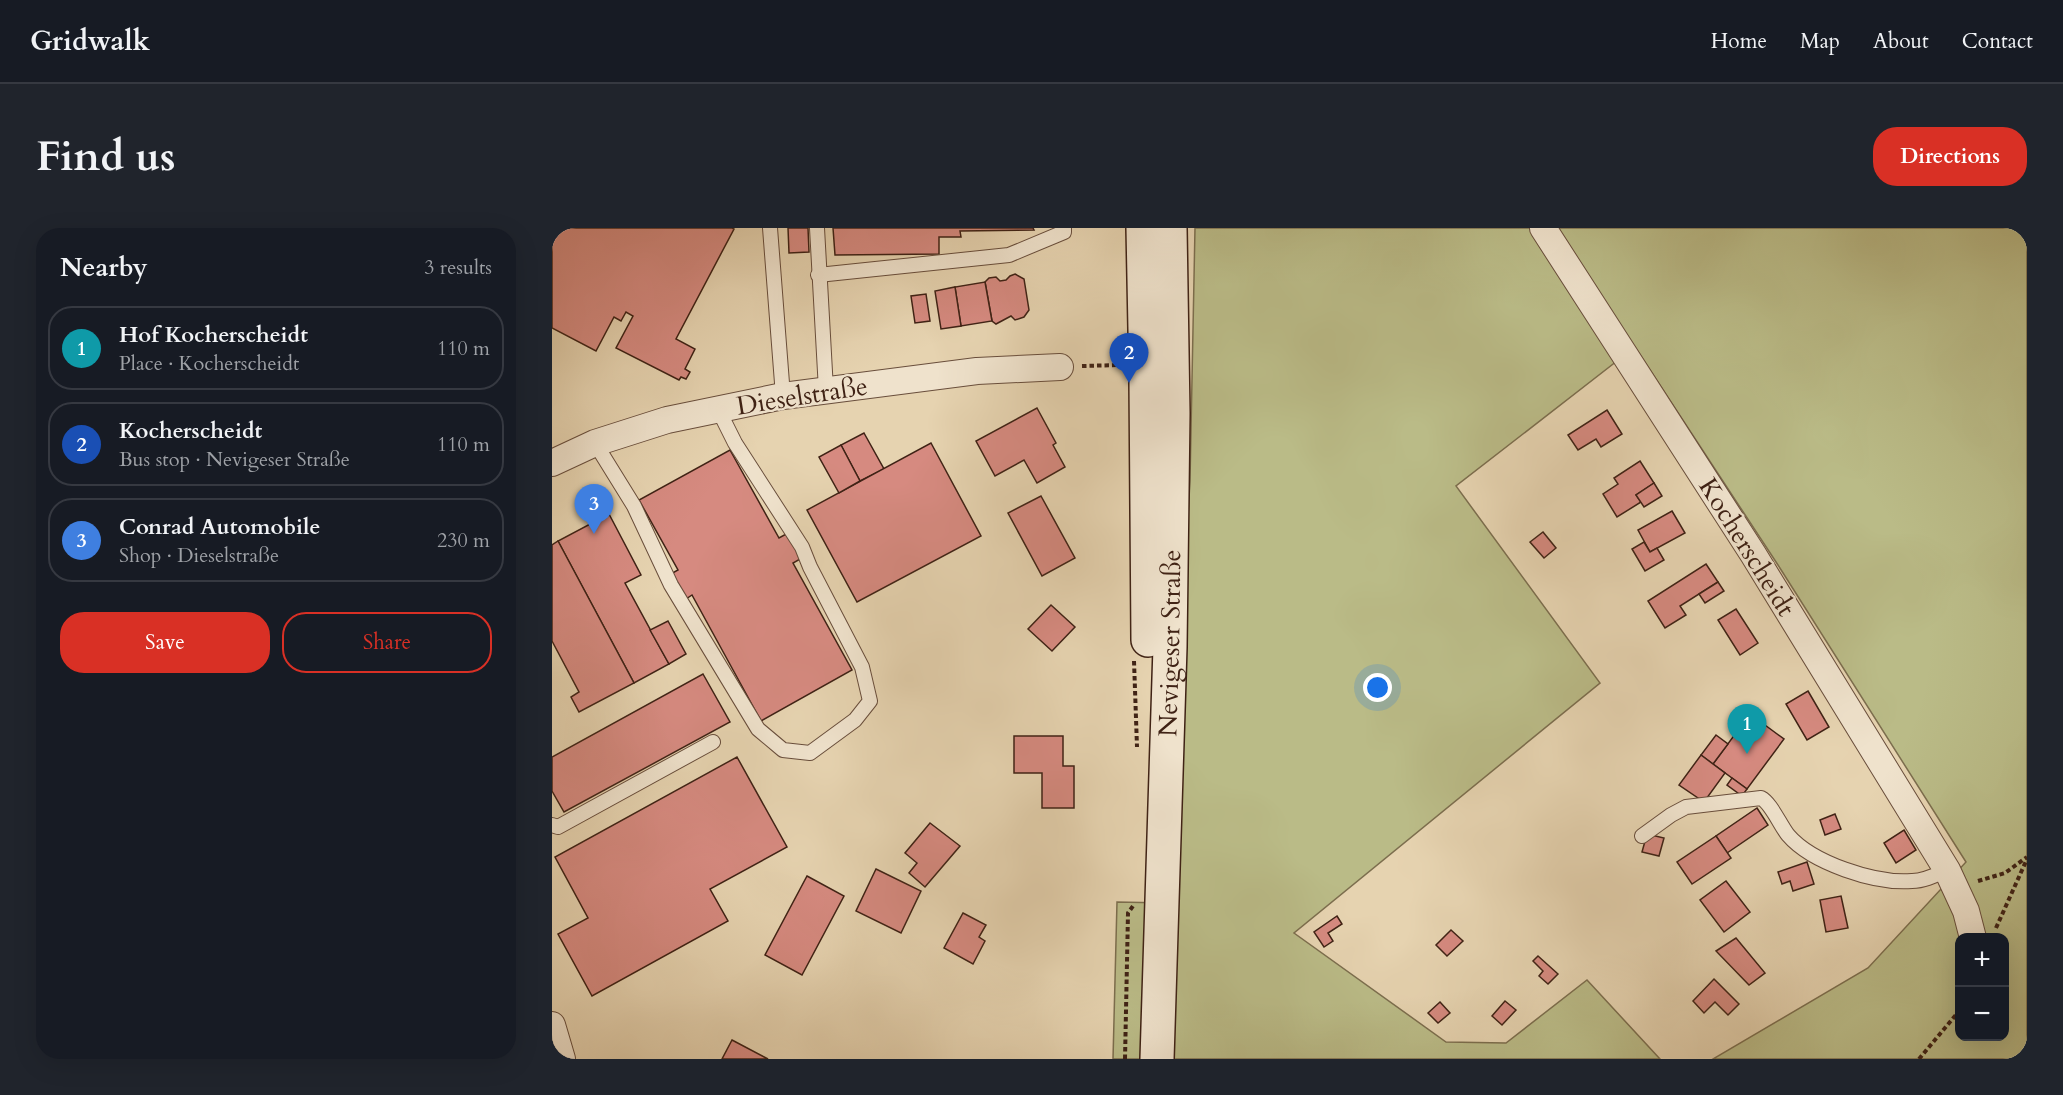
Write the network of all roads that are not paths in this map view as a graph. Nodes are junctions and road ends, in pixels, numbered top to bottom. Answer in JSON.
{"nodes":[{"id":1,"x":770,"y":228,"type":"edge"},
{"id":2,"x":817,"y":228,"type":"edge"},
{"id":3,"x":1064,"y":228,"type":"edge"},
{"id":4,"x":1143,"y":228,"type":"edge"},
{"id":5,"x":1170,"y":228,"type":"edge"},
{"id":6,"x":1543,"y":228,"type":"edge"},
{"id":7,"x":819,"y":275,"type":"junction"},
{"id":8,"x":1060,"y":367,"type":"road end"},
{"id":9,"x":826,"y":390,"type":"junction"},
{"id":10,"x":783,"y":396,"type":"junction"},
{"id":11,"x":718,"y":409,"type":"junction"},
{"id":12,"x":595,"y":443,"type":"junction"},
{"id":13,"x":552,"y":463,"type":"edge"},
{"id":14,"x":713,"y":742,"type":"dead end"},
{"id":15,"x":552,"y":825,"type":"edge"},
{"id":16,"x":1642,"y":836,"type":"dead end"},
{"id":17,"x":1950,"y":875,"type":"junction"},
{"id":18,"x":1972,"y":933,"type":"edge"},
{"id":19,"x":552,"y":1025,"type":"edge"},
{"id":20,"x":562,"y":1059,"type":"edge"},
{"id":21,"x":1156,"y":1059,"type":"edge"}],
"edges":[{"from":1,"to":10,"type":"lane"},
{"from":2,"to":7,"type":"lane"},
{"from":3,"to":7,"type":"lane"},
{"from":4,"to":21,"type":"main road","name":"Nevigeser Straße"},
{"from":5,"to":21,"type":"main road","name":"Nevigeser Straße"},
{"from":6,"to":17,"type":"street","name":"Kocherscheidt"},
{"from":7,"to":9,"type":"lane"},
{"from":8,"to":9,"type":"street","name":"Dieselstraße"},
{"from":9,"to":10,"type":"street","name":"Dieselstraße"},
{"from":10,"to":11,"type":"street","name":"Dieselstraße"},
{"from":11,"to":12,"type":"street","name":"Dieselstraße"},
{"from":11,"to":12,"type":"lane"},
{"from":12,"to":13,"type":"street","name":"Dieselstraße"},
{"from":14,"to":15,"type":"lane"},
{"from":16,"to":17,"type":"lane"},
{"from":17,"to":18,"type":"street","name":"Kocherscheidt"},
{"from":19,"to":20,"type":"street"}]}
